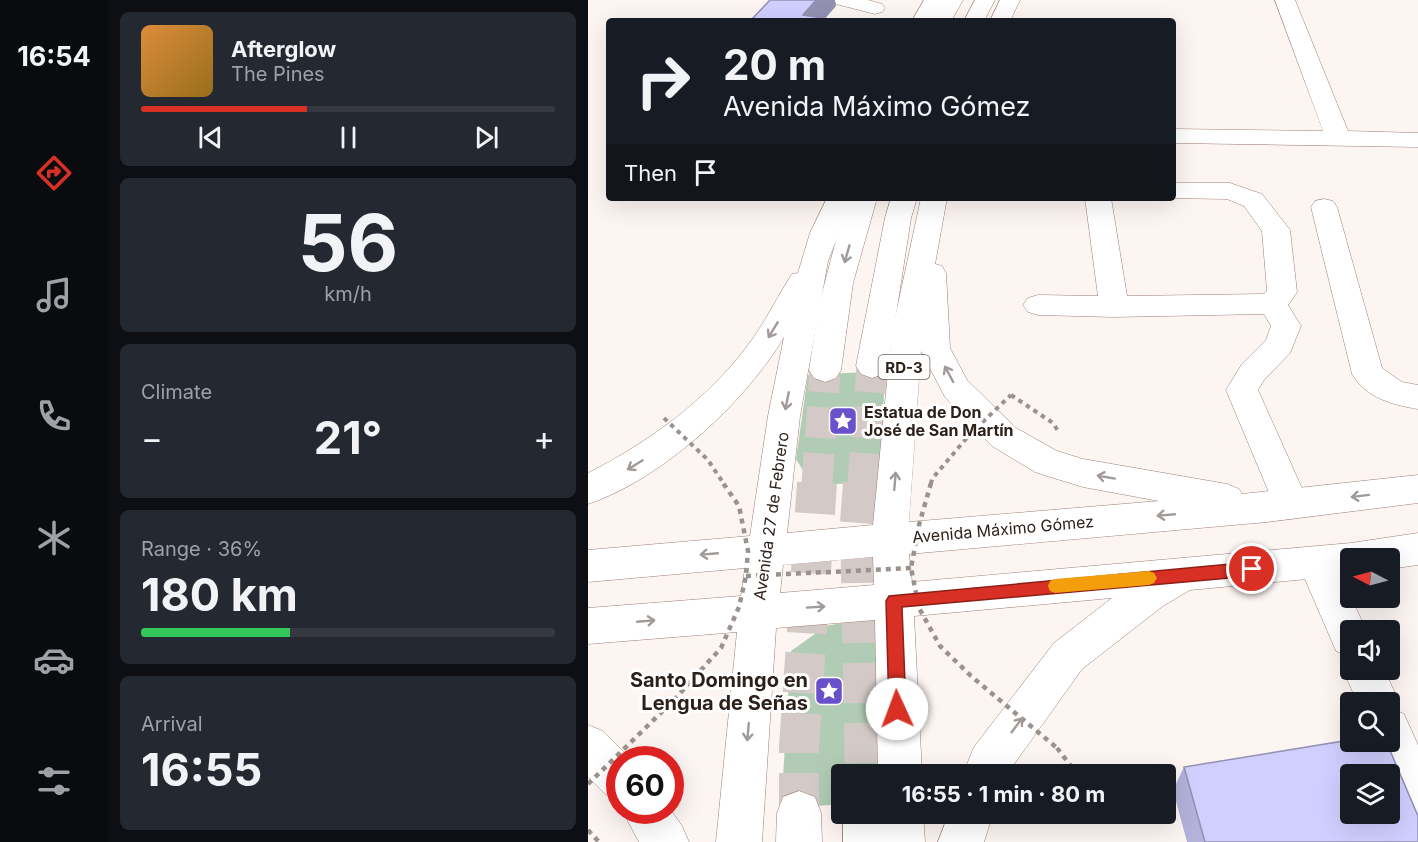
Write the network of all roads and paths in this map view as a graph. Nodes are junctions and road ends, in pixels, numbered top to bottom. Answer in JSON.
{"nodes":[{"id":1,"x":843,"y":0,"type":"edge"},
{"id":2,"x":934,"y":0,"type":"edge"},
{"id":3,"x":953,"y":0,"type":"edge"},
{"id":4,"x":985,"y":0,"type":"edge"},
{"id":5,"x":1010,"y":0,"type":"edge"},
{"id":6,"x":1285,"y":0,"type":"edge"},
{"id":7,"x":875,"y":8,"type":"dead end"},
{"id":8,"x":924,"y":18,"type":"edge"},
{"id":9,"x":943,"y":18,"type":"edge"},
{"id":10,"x":976,"y":18,"type":"edge"},
{"id":11,"x":1001,"y":18,"type":"edge"},
{"id":12,"x":1176,"y":136,"type":"edge"},
{"id":13,"x":1338,"y":138,"type":"junction"},
{"id":14,"x":1418,"y":140,"type":"edge"},
{"id":15,"x":1176,"y":191,"type":"edge"},
{"id":16,"x":839,"y":201,"type":"edge"},
{"id":17,"x":863,"y":201,"type":"edge"},
{"id":18,"x":903,"y":201,"type":"edge"},
{"id":19,"x":934,"y":201,"type":"edge"},
{"id":20,"x":1098,"y":201,"type":"edge"},
{"id":21,"x":1324,"y":207,"type":"dead end"},
{"id":22,"x":928,"y":234,"type":"junction"},
{"id":23,"x":814,"y":261,"type":"junction"},
{"id":24,"x":1272,"y":304,"type":"junction"},
{"id":25,"x":1038,"y":305,"type":"dead end"},
{"id":26,"x":1114,"y":307,"type":"junction"},
{"id":27,"x":872,"y":366,"type":"tunnel mouth"},
{"id":28,"x":825,"y":370,"type":"tunnel mouth"},
{"id":29,"x":1418,"y":397,"type":"edge"},
{"id":30,"x":664,"y":418,"type":"dead end"},
{"id":31,"x":1053,"y":423,"type":"dead end"},
{"id":32,"x":1418,"y":489,"type":"edge"},
{"id":33,"x":588,"y":490,"type":"edge"},
{"id":34,"x":1279,"y":505,"type":"junction"},
{"id":35,"x":1418,"y":549,"type":"edge"},
{"id":36,"x":1400,"y":552,"type":"edge"},
{"id":37,"x":1334,"y":561,"type":"edge"},
{"id":38,"x":588,"y":566,"type":"edge"},
{"id":39,"x":898,"y":569,"type":"junction"},
{"id":40,"x":1188,"y":574,"type":"junction"},
{"id":41,"x":757,"y":579,"type":"junction"},
{"id":42,"x":1346,"y":620,"type":"edge"},
{"id":43,"x":588,"y":626,"type":"edge"},
{"id":44,"x":588,"y":747,"type":"edge"},
{"id":45,"x":1399,"y":752,"type":"edge"},
{"id":46,"x":900,"y":764,"type":"edge"},
{"id":47,"x":988,"y":764,"type":"edge"},
{"id":48,"x":1069,"y":764,"type":"edge"},
{"id":49,"x":606,"y":765,"type":"edge"},
{"id":50,"x":588,"y":784,"type":"edge"},
{"id":51,"x":1418,"y":796,"type":"edge"},
{"id":52,"x":654,"y":824,"type":"edge"},
{"id":53,"x":866,"y":824,"type":"edge"},
{"id":54,"x":901,"y":824,"type":"edge"},
{"id":55,"x":967,"y":824,"type":"edge"},
{"id":56,"x":588,"y":830,"type":"edge"},
{"id":57,"x":599,"y":842,"type":"edge"},
{"id":58,"x":666,"y":842,"type":"edge"},
{"id":59,"x":739,"y":842,"type":"edge"},
{"id":60,"x":866,"y":842,"type":"edge"},
{"id":61,"x":902,"y":842,"type":"edge"},
{"id":62,"x":961,"y":842,"type":"edge"}],
"edges":[{"from":1,"to":7,"type":"main road"},
{"from":2,"to":8,"type":"main road"},
{"from":3,"to":9,"type":"main road"},
{"from":4,"to":10,"type":"main road"},
{"from":5,"to":11,"type":"main road"},
{"from":6,"to":13,"type":"main road"},
{"from":12,"to":13,"type":"main road"},
{"from":13,"to":14,"type":"main road"},
{"from":15,"to":24,"type":"main road"},
{"from":16,"to":23,"type":"main road","name":"Avenida 27 de Febrero"},
{"from":17,"to":28,"type":"main road","one_way":true},
{"from":18,"to":27,"type":"main road","number":"RD-3"},
{"from":19,"to":22,"type":"main road","number":"RD-3"},
{"from":20,"to":26,"type":"main road"},
{"from":21,"to":29,"type":"main road"},
{"from":34,"to":22,"type":"main road","one_way":true},
{"from":39,"to":22,"type":"main road","number":"RD-3","one_way":true},
{"from":23,"to":33,"type":"main road","one_way":true},
{"from":23,"to":41,"type":"main road","name":"Avenida 27 de Febrero","one_way":true},
{"from":24,"to":26,"type":"main road"},
{"from":24,"to":34,"type":"main road"},
{"from":25,"to":26,"type":"main road"},
{"from":30,"to":41,"type":"path","bridge":true},
{"from":31,"to":39,"type":"path","bridge":true},
{"from":32,"to":34,"type":"main road","name":"Avenida Máximo Gómez","one_way":true},
{"from":34,"to":39,"type":"main road","name":"Avenida Máximo Gómez","one_way":true},
{"from":35,"to":36,"type":"main road"},
{"from":37,"to":40,"type":"main road","name":"Avenida Máximo Gómez"},
{"from":37,"to":42,"type":"main road"},
{"from":41,"to":38,"type":"main road","name":"Avenida Máximo Gómez","one_way":true},
{"from":39,"to":40,"type":"main road","name":"Avenida Máximo Gómez"},
{"from":41,"to":39,"type":"main road","name":"Avenida Máximo Gómez","one_way":true},
{"from":39,"to":41,"type":"main road","name":"Avenida Máximo Gómez"},
{"from":39,"to":41,"type":"path","bridge":true},
{"from":39,"to":46,"type":"main road","number":"RD-3"},
{"from":39,"to":48,"type":"path","bridge":true},
{"from":47,"to":40,"type":"main road","one_way":true},
{"from":43,"to":41,"type":"main road","name":"Avenida Máximo Gómez","one_way":true},
{"from":41,"to":50,"type":"path","bridge":true},
{"from":41,"to":59,"type":"main road","name":"Avenida 27 de Febrero","one_way":true},
{"from":44,"to":49,"type":"main road"},
{"from":45,"to":51,"type":"main road"},
{"from":52,"to":58,"type":"main road"},
{"from":53,"to":60,"type":"main road"},
{"from":54,"to":61,"type":"main road"},
{"from":55,"to":62,"type":"main road"},
{"from":56,"to":57,"type":"path"}]}
